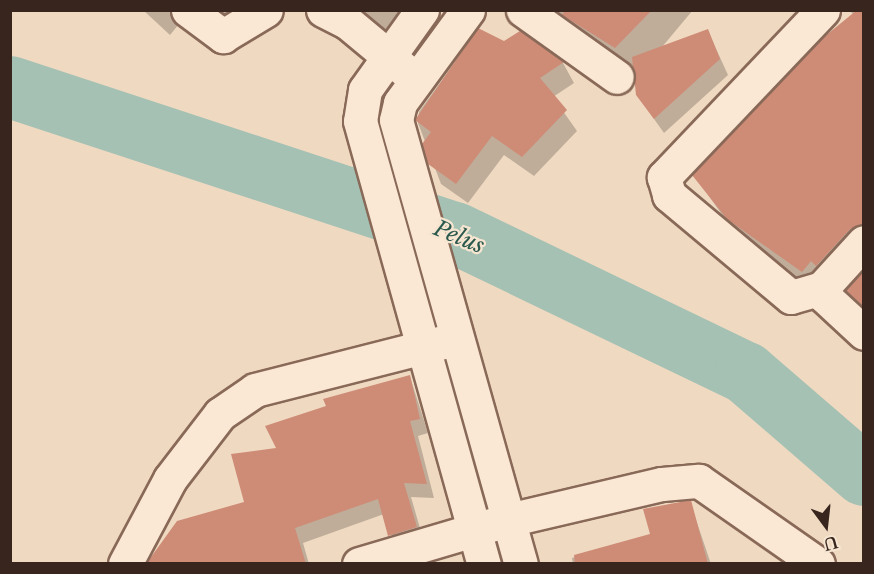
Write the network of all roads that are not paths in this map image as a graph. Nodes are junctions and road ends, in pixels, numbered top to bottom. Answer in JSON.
{"nodes":[{"id":1,"x":188,"y":10,"type":"edge"},
{"id":2,"x":266,"y":10,"type":"edge"},
{"id":3,"x":323,"y":10,"type":"edge"},
{"id":4,"x":422,"y":10,"type":"edge"},
{"id":5,"x":468,"y":10,"type":"edge"},
{"id":6,"x":523,"y":10,"type":"edge"},
{"id":7,"x":823,"y":10,"type":"edge"},
{"id":8,"x":388,"y":57,"type":"junction"},
{"id":9,"x":617,"y":77,"type":"dead end"},
{"id":10,"x":417,"y":80,"type":"junction"},
{"id":11,"x":864,"y":242,"type":"edge"},
{"id":12,"x":822,"y":288,"type":"junction"},
{"id":13,"x":456,"y":329,"type":"junction"},
{"id":14,"x":864,"y":333,"type":"edge"},
{"id":15,"x":419,"y":336,"type":"junction"},
{"id":16,"x":508,"y":520,"type":"junction"},
{"id":17,"x":474,"y":532,"type":"junction"},
{"id":18,"x":125,"y":564,"type":"edge"},
{"id":19,"x":359,"y":564,"type":"edge"},
{"id":20,"x":484,"y":564,"type":"edge"},
{"id":21,"x":521,"y":564,"type":"edge"},
{"id":22,"x":818,"y":564,"type":"edge"}],
"edges":[{"from":1,"to":2,"type":"street"},
{"from":3,"to":8,"type":"street"},
{"from":4,"to":8,"type":"street"},
{"from":5,"to":10,"type":"street"},
{"from":6,"to":9,"type":"street"},
{"from":7,"to":12,"type":"street"},
{"from":8,"to":10,"type":"street"},
{"from":8,"to":15,"type":"street"},
{"from":10,"to":13,"type":"street"},
{"from":11,"to":12,"type":"street"},
{"from":12,"to":14,"type":"street"},
{"from":13,"to":15,"type":"street"},
{"from":13,"to":16,"type":"street"},
{"from":15,"to":17,"type":"street"},
{"from":15,"to":18,"type":"street"},
{"from":16,"to":17,"type":"street"},
{"from":16,"to":21,"type":"street"},
{"from":16,"to":22,"type":"street"},
{"from":17,"to":19,"type":"street"},
{"from":17,"to":20,"type":"street"}]}
